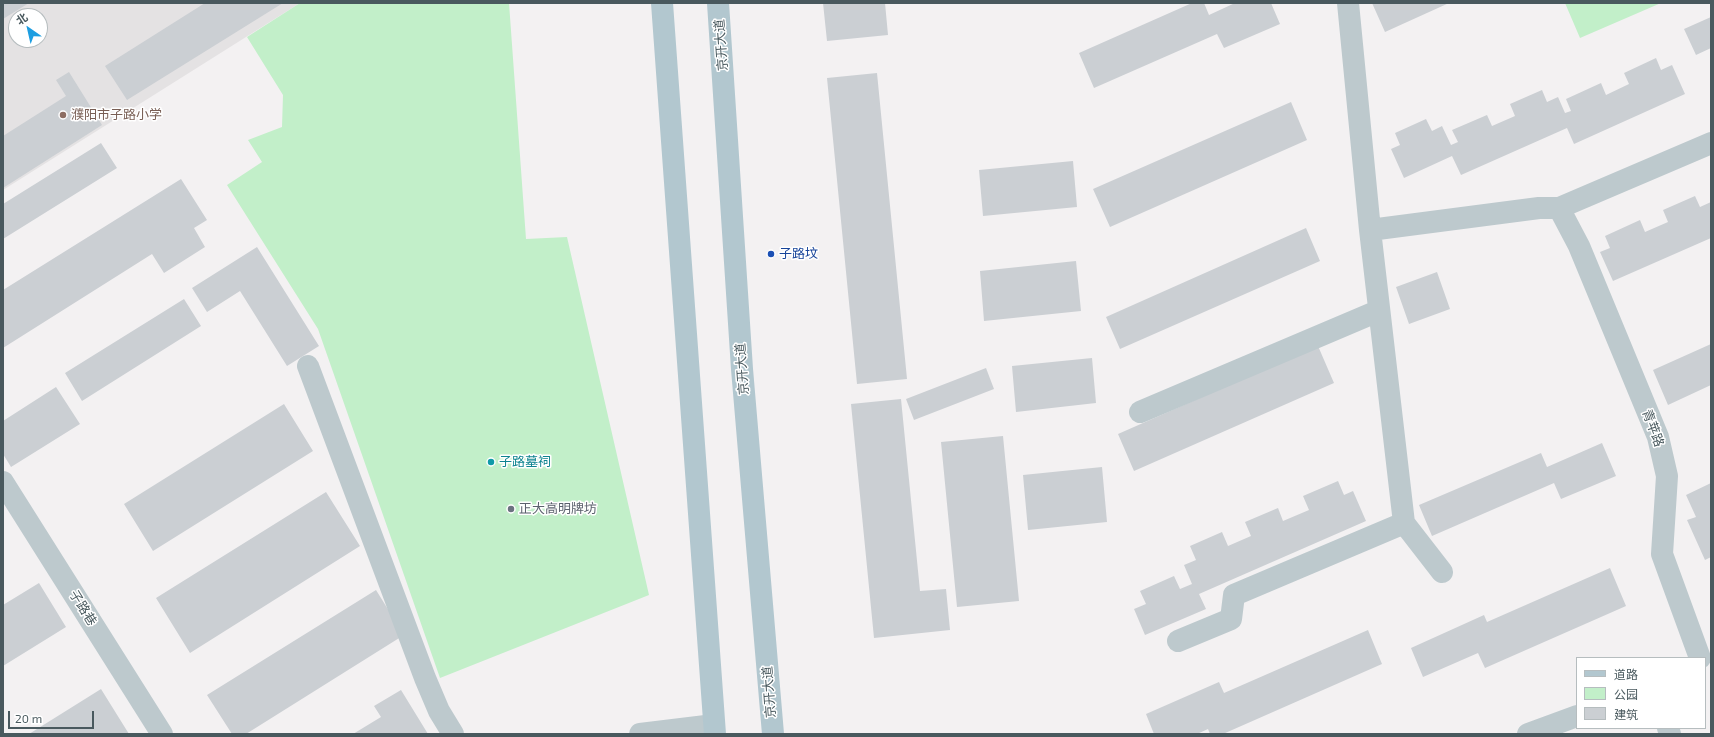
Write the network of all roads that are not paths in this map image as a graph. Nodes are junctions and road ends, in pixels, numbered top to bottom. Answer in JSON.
{"nodes":[{"id":1,"x":662,"y":3,"type":"edge"},
{"id":2,"x":718,"y":3,"type":"edge"},
{"id":3,"x":1348,"y":3,"type":"edge"},
{"id":4,"x":1711,"y":143,"type":"edge"},
{"id":5,"x":1559,"y":208,"type":"junction"},
{"id":6,"x":1370,"y":230,"type":"junction"},
{"id":7,"x":1378,"y":311,"type":"junction"},
{"id":8,"x":308,"y":366,"type":"dead end"},
{"id":9,"x":1140,"y":412,"type":"dead end"},
{"id":10,"x":3,"y":482,"type":"edge"},
{"id":11,"x":1404,"y":523,"type":"junction"},
{"id":12,"x":1442,"y":572,"type":"dead end"},
{"id":13,"x":1178,"y":641,"type":"dead end"},
{"id":14,"x":1700,"y":657,"type":"edge"},
{"id":15,"x":1576,"y":716,"type":"edge"},
{"id":16,"x":715,"y":730,"type":"edge"},
{"id":17,"x":162,"y":734,"type":"edge"},
{"id":18,"x":453,"y":734,"type":"edge"},
{"id":19,"x":640,"y":734,"type":"edge"},
{"id":20,"x":773,"y":734,"type":"edge"},
{"id":21,"x":1528,"y":734,"type":"edge"}],
"edges":[{"from":1,"to":16,"type":"main road"},
{"from":2,"to":20,"type":"main road","name":"京开大道"},
{"from":3,"to":6,"type":"street"},
{"from":4,"to":5,"type":"street"},
{"from":5,"to":6,"type":"street"},
{"from":5,"to":14,"type":"street","name":"青苹路"},
{"from":6,"to":7,"type":"street"},
{"from":7,"to":9,"type":"street"},
{"from":7,"to":11,"type":"street"},
{"from":8,"to":18,"type":"street"},
{"from":10,"to":17,"type":"street","name":"子路巷"},
{"from":11,"to":12,"type":"street"},
{"from":11,"to":13,"type":"street"},
{"from":15,"to":21,"type":"street"},
{"from":16,"to":19,"type":"street"}]}
